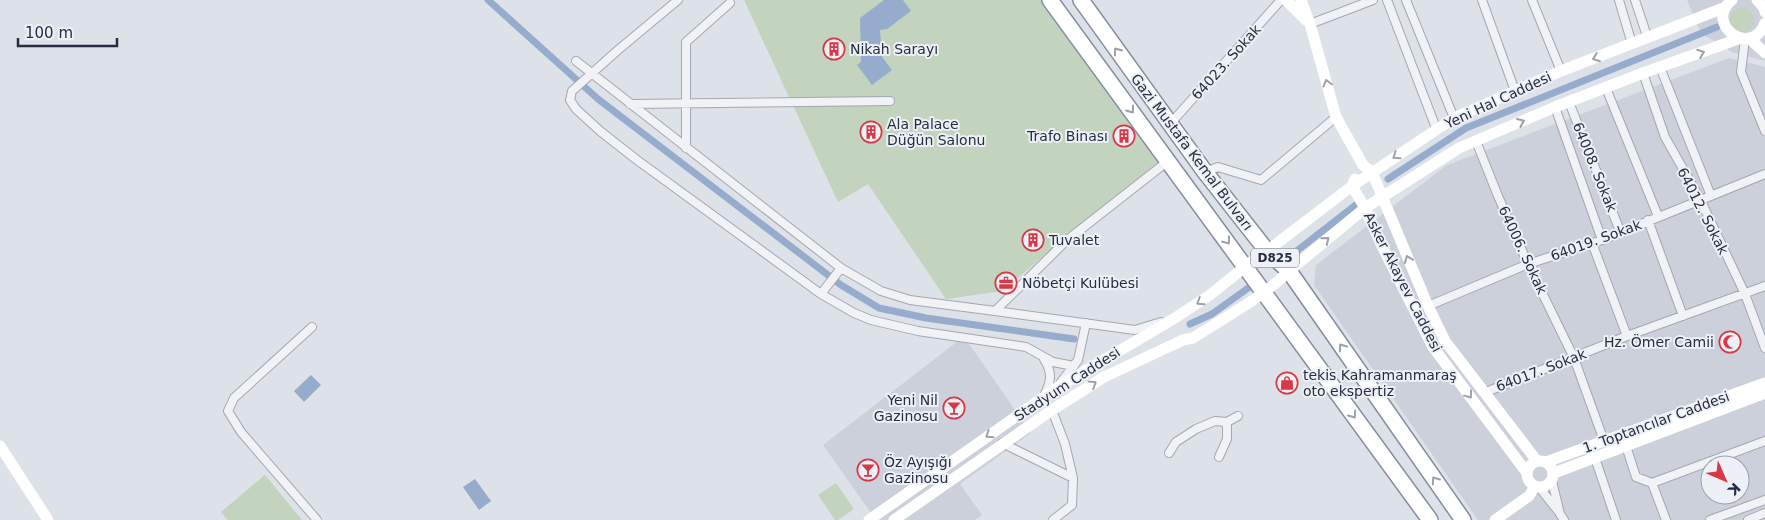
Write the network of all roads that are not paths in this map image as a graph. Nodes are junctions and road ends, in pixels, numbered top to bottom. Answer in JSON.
{"nodes":[{"id":1,"x":678,"y":0,"type":"edge"},
{"id":2,"x":1050,"y":0,"type":"edge"},
{"id":3,"x":1081,"y":0,"type":"edge"},
{"id":4,"x":1088,"y":0,"type":"edge"},
{"id":5,"x":1281,"y":0,"type":"edge"},
{"id":6,"x":1286,"y":0,"type":"edge"},
{"id":7,"x":1301,"y":0,"type":"edge"},
{"id":8,"x":1373,"y":0,"type":"edge"},
{"id":9,"x":1386,"y":0,"type":"edge"},
{"id":10,"x":1406,"y":0,"type":"edge"},
{"id":11,"x":1482,"y":0,"type":"edge"},
{"id":12,"x":1532,"y":0,"type":"edge"},
{"id":13,"x":1619,"y":0,"type":"edge"},
{"id":14,"x":1635,"y":0,"type":"edge"},
{"id":15,"x":1757,"y":0,"type":"edge"},
{"id":16,"x":1727,"y":2,"type":"edge"},
{"id":17,"x":730,"y":3,"type":"dead end"},
{"id":18,"x":1765,"y":12,"type":"edge"},
{"id":19,"x":1092,"y":16,"type":"junction"},
{"id":20,"x":1765,"y":23,"type":"edge"},
{"id":21,"x":1310,"y":24,"type":"junction"},
{"id":22,"x":1647,"y":36,"type":"junction"},
{"id":23,"x":1745,"y":38,"type":"junction"},
{"id":24,"x":1632,"y":44,"type":"junction"},
{"id":25,"x":1765,"y":53,"type":"edge"},
{"id":26,"x":576,"y":61,"type":"dead end"},
{"id":27,"x":1660,"y":67,"type":"junction"},
{"id":28,"x":1561,"y":72,"type":"junction"},
{"id":29,"x":1643,"y":73,"type":"junction"},
{"id":30,"x":589,"y":77,"type":"junction"},
{"id":31,"x":1606,"y":88,"type":"junction"},
{"id":32,"x":1515,"y":91,"type":"junction"},
{"id":33,"x":890,"y":101,"type":"dead end"},
{"id":34,"x":686,"y":102,"type":"junction"},
{"id":35,"x":1569,"y":102,"type":"junction"},
{"id":36,"x":630,"y":104,"type":"junction"},
{"id":37,"x":1554,"y":108,"type":"junction"},
{"id":38,"x":1336,"y":117,"type":"junction"},
{"id":39,"x":1454,"y":118,"type":"junction"},
{"id":40,"x":1170,"y":124,"type":"junction"},
{"id":41,"x":1436,"y":128,"type":"junction"},
{"id":42,"x":1765,"y":131,"type":"edge"},
{"id":43,"x":1476,"y":141,"type":"junction"},
{"id":44,"x":686,"y":148,"type":"junction"},
{"id":45,"x":1168,"y":161,"type":"junction"},
{"id":46,"x":1367,"y":168,"type":"junction"},
{"id":47,"x":1205,"y":172,"type":"junction"},
{"id":48,"x":1765,"y":174,"type":"edge"},
{"id":49,"x":1352,"y":186,"type":"junction"},
{"id":50,"x":1711,"y":196,"type":"junction"},
{"id":51,"x":1383,"y":197,"type":"junction"},
{"id":52,"x":1700,"y":199,"type":"junction"},
{"id":53,"x":1365,"y":208,"type":"junction"},
{"id":54,"x":1658,"y":216,"type":"junction"},
{"id":55,"x":1648,"y":220,"type":"junction"},
{"id":56,"x":1620,"y":231,"type":"junction"},
{"id":57,"x":1602,"y":240,"type":"junction"},
{"id":58,"x":1592,"y":243,"type":"junction"},
{"id":59,"x":1267,"y":251,"type":"junction"},
{"id":60,"x":1528,"y":264,"type":"junction"},
{"id":61,"x":1246,"y":266,"type":"junction"},
{"id":62,"x":841,"y":268,"type":"junction"},
{"id":63,"x":1289,"y":272,"type":"junction"},
{"id":64,"x":1765,"y":286,"type":"edge"},
{"id":65,"x":1263,"y":292,"type":"junction"},
{"id":66,"x":821,"y":294,"type":"junction"},
{"id":67,"x":1744,"y":294,"type":"junction"},
{"id":68,"x":1428,"y":306,"type":"junction"},
{"id":69,"x":995,"y":311,"type":"junction"},
{"id":70,"x":1683,"y":316,"type":"junction"},
{"id":71,"x":1175,"y":318,"type":"junction"},
{"id":72,"x":1086,"y":323,"type":"junction"},
{"id":73,"x":312,"y":327,"type":"dead end"},
{"id":74,"x":1628,"y":336,"type":"junction"},
{"id":75,"x":1183,"y":340,"type":"junction"},
{"id":76,"x":1765,"y":348,"type":"edge"},
{"id":77,"x":1041,"y":355,"type":"junction"},
{"id":78,"x":1574,"y":358,"type":"junction"},
{"id":79,"x":1074,"y":366,"type":"junction"},
{"id":80,"x":1765,"y":382,"type":"edge"},
{"id":81,"x":1058,"y":387,"type":"junction"},
{"id":82,"x":1486,"y":392,"type":"junction"},
{"id":83,"x":1765,"y":393,"type":"edge"},
{"id":84,"x":1043,"y":397,"type":"junction"},
{"id":85,"x":1052,"y":410,"type":"junction"},
{"id":86,"x":1238,"y":416,"type":"dead end"},
{"id":87,"x":1227,"y":422,"type":"junction"},
{"id":88,"x":1604,"y":441,"type":"junction"},
{"id":89,"x":1765,"y":441,"type":"edge"},
{"id":90,"x":1002,"y":443,"type":"junction"},
{"id":91,"x":0,"y":446,"type":"edge"},
{"id":92,"x":1626,"y":446,"type":"junction"},
{"id":93,"x":1169,"y":453,"type":"dead end"},
{"id":94,"x":1219,"y":457,"type":"dead end"},
{"id":95,"x":1595,"y":458,"type":"junction"},
{"id":96,"x":1542,"y":462,"type":"junction"},
{"id":97,"x":1527,"y":474,"type":"junction"},
{"id":98,"x":1553,"y":477,"type":"junction"},
{"id":99,"x":1072,"y":478,"type":"junction"},
{"id":100,"x":1652,"y":483,"type":"junction"},
{"id":101,"x":1537,"y":487,"type":"junction"},
{"id":102,"x":1765,"y":500,"type":"edge"},
{"id":103,"x":1765,"y":513,"type":"edge"},
{"id":104,"x":1562,"y":517,"type":"edge"},
{"id":105,"x":48,"y":520,"type":"edge"},
{"id":106,"x":318,"y":520,"type":"edge"},
{"id":107,"x":869,"y":520,"type":"edge"},
{"id":108,"x":894,"y":520,"type":"edge"},
{"id":109,"x":1052,"y":520,"type":"edge"},
{"id":110,"x":1430,"y":520,"type":"edge"},
{"id":111,"x":1463,"y":520,"type":"edge"},
{"id":112,"x":1495,"y":520,"type":"edge"},
{"id":113,"x":1616,"y":520,"type":"edge"},
{"id":114,"x":1666,"y":520,"type":"edge"},
{"id":115,"x":1710,"y":520,"type":"edge"},
{"id":116,"x":1748,"y":520,"type":"edge"}],
"edges":[{"from":1,"to":30,"type":"street"},
{"from":2,"to":45,"type":"highway","name":"Gazi Mustafa Kemal Bulvarı","number":"D825","one_way":true},
{"from":3,"to":19,"type":"highway","name":"Gazi Mustafa Kemal Bulvarı","number":"D825"},
{"from":4,"to":19,"type":"street"},
{"from":5,"to":40,"type":"street","name":"64023. Sokak"},
{"from":6,"to":21,"type":"street"},
{"from":7,"to":21,"type":"street","name":"Asker Akayev Caddesi"},
{"from":8,"to":21,"type":"street"},
{"from":9,"to":41,"type":"street"},
{"from":10,"to":39,"type":"street"},
{"from":11,"to":32,"type":"street"},
{"from":12,"to":28,"type":"street"},
{"from":13,"to":24,"type":"street"},
{"from":14,"to":22,"type":"street"},
{"from":15,"to":18,"type":"street"},
{"from":16,"to":22,"type":"street","name":"Yeni Hal Caddesi"},
{"from":16,"to":23,"type":"street"},
{"from":17,"to":34,"type":"street"},
{"from":40,"to":19,"type":"highway","name":"Gazi Mustafa Kemal Bulvarı","number":"D825","one_way":true},
{"from":20,"to":23,"type":"street"},
{"from":38,"to":21,"type":"street","name":"Asker Akayev Caddesi","one_way":true},
{"from":22,"to":24,"type":"street","name":"Yeni Hal Caddesi"},
{"from":23,"to":25,"type":"street"},
{"from":27,"to":23,"type":"street","name":"Yeni Hal Caddesi","one_way":true},
{"from":23,"to":42,"type":"street"},
{"from":24,"to":28,"type":"street","name":"Yeni Hal Caddesi","one_way":true},
{"from":26,"to":30,"type":"street"},
{"from":27,"to":29,"type":"street","name":"Yeni Hal Caddesi"},
{"from":27,"to":50,"type":"street"},
{"from":28,"to":32,"type":"street","name":"Yeni Hal Caddesi"},
{"from":29,"to":31,"type":"street","name":"Yeni Hal Caddesi"},
{"from":29,"to":52,"type":"street","name":"64012. Sokak"},
{"from":30,"to":36,"type":"street"},
{"from":30,"to":66,"type":"street"},
{"from":31,"to":35,"type":"street","name":"Yeni Hal Caddesi"},
{"from":31,"to":54,"type":"street"},
{"from":32,"to":39,"type":"street","name":"Yeni Hal Caddesi"},
{"from":33,"to":34,"type":"street"},
{"from":34,"to":36,"type":"street"},
{"from":34,"to":44,"type":"street"},
{"from":35,"to":37,"type":"street","name":"Yeni Hal Caddesi"},
{"from":35,"to":56,"type":"street","name":"64008. Sokak"},
{"from":36,"to":44,"type":"street"},
{"from":43,"to":37,"type":"street","name":"Yeni Hal Caddesi","one_way":true},
{"from":37,"to":57,"type":"street"},
{"from":38,"to":46,"type":"street","name":"Asker Akayev Caddesi"},
{"from":38,"to":47,"type":"street"},
{"from":39,"to":41,"type":"street","name":"Yeni Hal Caddesi"},
{"from":40,"to":47,"type":"highway","name":"Gazi Mustafa Kemal Bulvarı","number":"D825"},
{"from":41,"to":46,"type":"street","name":"Yeni Hal Caddesi","one_way":true},
{"from":43,"to":51,"type":"street","name":"Yeni Hal Caddesi"},
{"from":43,"to":60,"type":"street","name":"64006. Sokak"},
{"from":44,"to":62,"type":"street"},
{"from":45,"to":61,"type":"highway","name":"Gazi Mustafa Kemal Bulvarı","number":"D825","one_way":true},
{"from":45,"to":69,"type":"street"},
{"from":46,"to":49,"type":"street","name":"Yeni Hal Caddesi"},
{"from":46,"to":51,"type":"street","name":"Asker Akayev Caddesi"},
{"from":47,"to":59,"type":"highway","name":"Gazi Mustafa Kemal Bulvarı","number":"D825"},
{"from":48,"to":50,"type":"street","name":"64019. Sokak"},
{"from":49,"to":53,"type":"street","name":"Asker Akayev Caddesi"},
{"from":49,"to":59,"type":"street","name":"Yeni Hal Caddesi"},
{"from":50,"to":52,"type":"street","name":"64019. Sokak"},
{"from":51,"to":53,"type":"street","name":"Yeni Hal Caddesi"},
{"from":68,"to":51,"type":"street","name":"Asker Akayev Caddesi","one_way":true},
{"from":52,"to":54,"type":"street","name":"64019. Sokak"},
{"from":52,"to":67,"type":"street","name":"64012. Sokak"},
{"from":63,"to":53,"type":"street","name":"Yeni Hal Caddesi","one_way":true},
{"from":53,"to":97,"type":"street","name":"Asker Akayev Caddesi","one_way":true},
{"from":54,"to":55,"type":"street","name":"64019. Sokak"},
{"from":55,"to":56,"type":"street","name":"64019. Sokak"},
{"from":55,"to":70,"type":"street"},
{"from":56,"to":57,"type":"street","name":"64019. Sokak"},
{"from":57,"to":58,"type":"street","name":"64019. Sokak"},
{"from":58,"to":60,"type":"street","name":"64019. Sokak"},
{"from":58,"to":74,"type":"street"},
{"from":59,"to":61,"type":"street","name":"Stadyum Caddesi"},
{"from":59,"to":63,"type":"highway","name":"Gazi Mustafa Kemal Bulvarı","number":"D825"},
{"from":60,"to":68,"type":"street","name":"64019. Sokak"},
{"from":60,"to":78,"type":"street","name":"64006. Sokak"},
{"from":61,"to":65,"type":"highway","name":"Gazi Mustafa Kemal Bulvarı","number":"D825"},
{"from":61,"to":71,"type":"street","name":"Stadyum Caddesi","one_way":true},
{"from":62,"to":66,"type":"street"},
{"from":62,"to":69,"type":"street"},
{"from":63,"to":65,"type":"street","name":"Stadyum Caddesi"},
{"from":111,"to":63,"type":"highway","name":"Gazi Mustafa Kemal Bulvarı","number":"D825","one_way":true},
{"from":64,"to":67,"type":"street","name":"64017. Sokak"},
{"from":65,"to":75,"type":"street","name":"Stadyum Caddesi"},
{"from":65,"to":110,"type":"highway","name":"Gazi Mustafa Kemal Bulvarı","number":"D825","one_way":true},
{"from":66,"to":77,"type":"street"},
{"from":67,"to":70,"type":"street","name":"64017. Sokak"},
{"from":67,"to":76,"type":"street","name":"64012. Sokak"},
{"from":68,"to":82,"type":"street","name":"Asker Akayev Caddesi"},
{"from":69,"to":72,"type":"street"},
{"from":70,"to":74,"type":"street","name":"64017. Sokak"},
{"from":71,"to":72,"type":"street"},
{"from":71,"to":75,"type":"street"},
{"from":71,"to":81,"type":"street","name":"Stadyum Caddesi"},
{"from":72,"to":79,"type":"street"},
{"from":73,"to":106,"type":"street"},
{"from":74,"to":78,"type":"street","name":"64017. Sokak"},
{"from":85,"to":75,"type":"street","name":"Stadyum Caddesi","one_way":true},
{"from":77,"to":79,"type":"street"},
{"from":77,"to":84,"type":"street"},
{"from":78,"to":82,"type":"street","name":"64017. Sokak"},
{"from":78,"to":88,"type":"street","name":"64006. Sokak"},
{"from":79,"to":81,"type":"street"},
{"from":80,"to":88,"type":"street","name":"1. Toptancılar Caddesi"},
{"from":81,"to":84,"type":"street","name":"Stadyum Caddesi"},
{"from":82,"to":96,"type":"street","name":"Asker Akayev Caddesi"},
{"from":83,"to":92,"type":"street","name":"1. Toptancılar Caddesi"},
{"from":84,"to":107,"type":"street","name":"Stadyum Caddesi","one_way":true},
{"from":85,"to":90,"type":"street","name":"Stadyum Caddesi"},
{"from":85,"to":99,"type":"street"},
{"from":86,"to":87,"type":"street"},
{"from":87,"to":93,"type":"street"},
{"from":87,"to":94,"type":"street"},
{"from":88,"to":96,"type":"street","name":"1. Toptancılar Caddesi"},
{"from":89,"to":100,"type":"street"},
{"from":90,"to":99,"type":"street"},
{"from":90,"to":108,"type":"street","name":"Stadyum Caddesi"},
{"from":91,"to":105,"type":"street"},
{"from":92,"to":95,"type":"street","name":"1. Toptancılar Caddesi"},
{"from":92,"to":100,"type":"street"},
{"from":95,"to":98,"type":"street","name":"1. Toptancılar Caddesi"},
{"from":95,"to":113,"type":"street"},
{"from":96,"to":97,"type":"street"},
{"from":96,"to":98,"type":"street","name":"Asker Akayev Caddesi"},
{"from":97,"to":101,"type":"street","name":"Asker Akayev Caddesi"},
{"from":98,"to":101,"type":"street"},
{"from":98,"to":104,"type":"street","name":"Asker Akayev Caddesi"},
{"from":99,"to":109,"type":"street"},
{"from":100,"to":114,"type":"street"},
{"from":101,"to":104,"type":"street"},
{"from":101,"to":112,"type":"street"},
{"from":102,"to":115,"type":"street"},
{"from":103,"to":116,"type":"street"}]}
